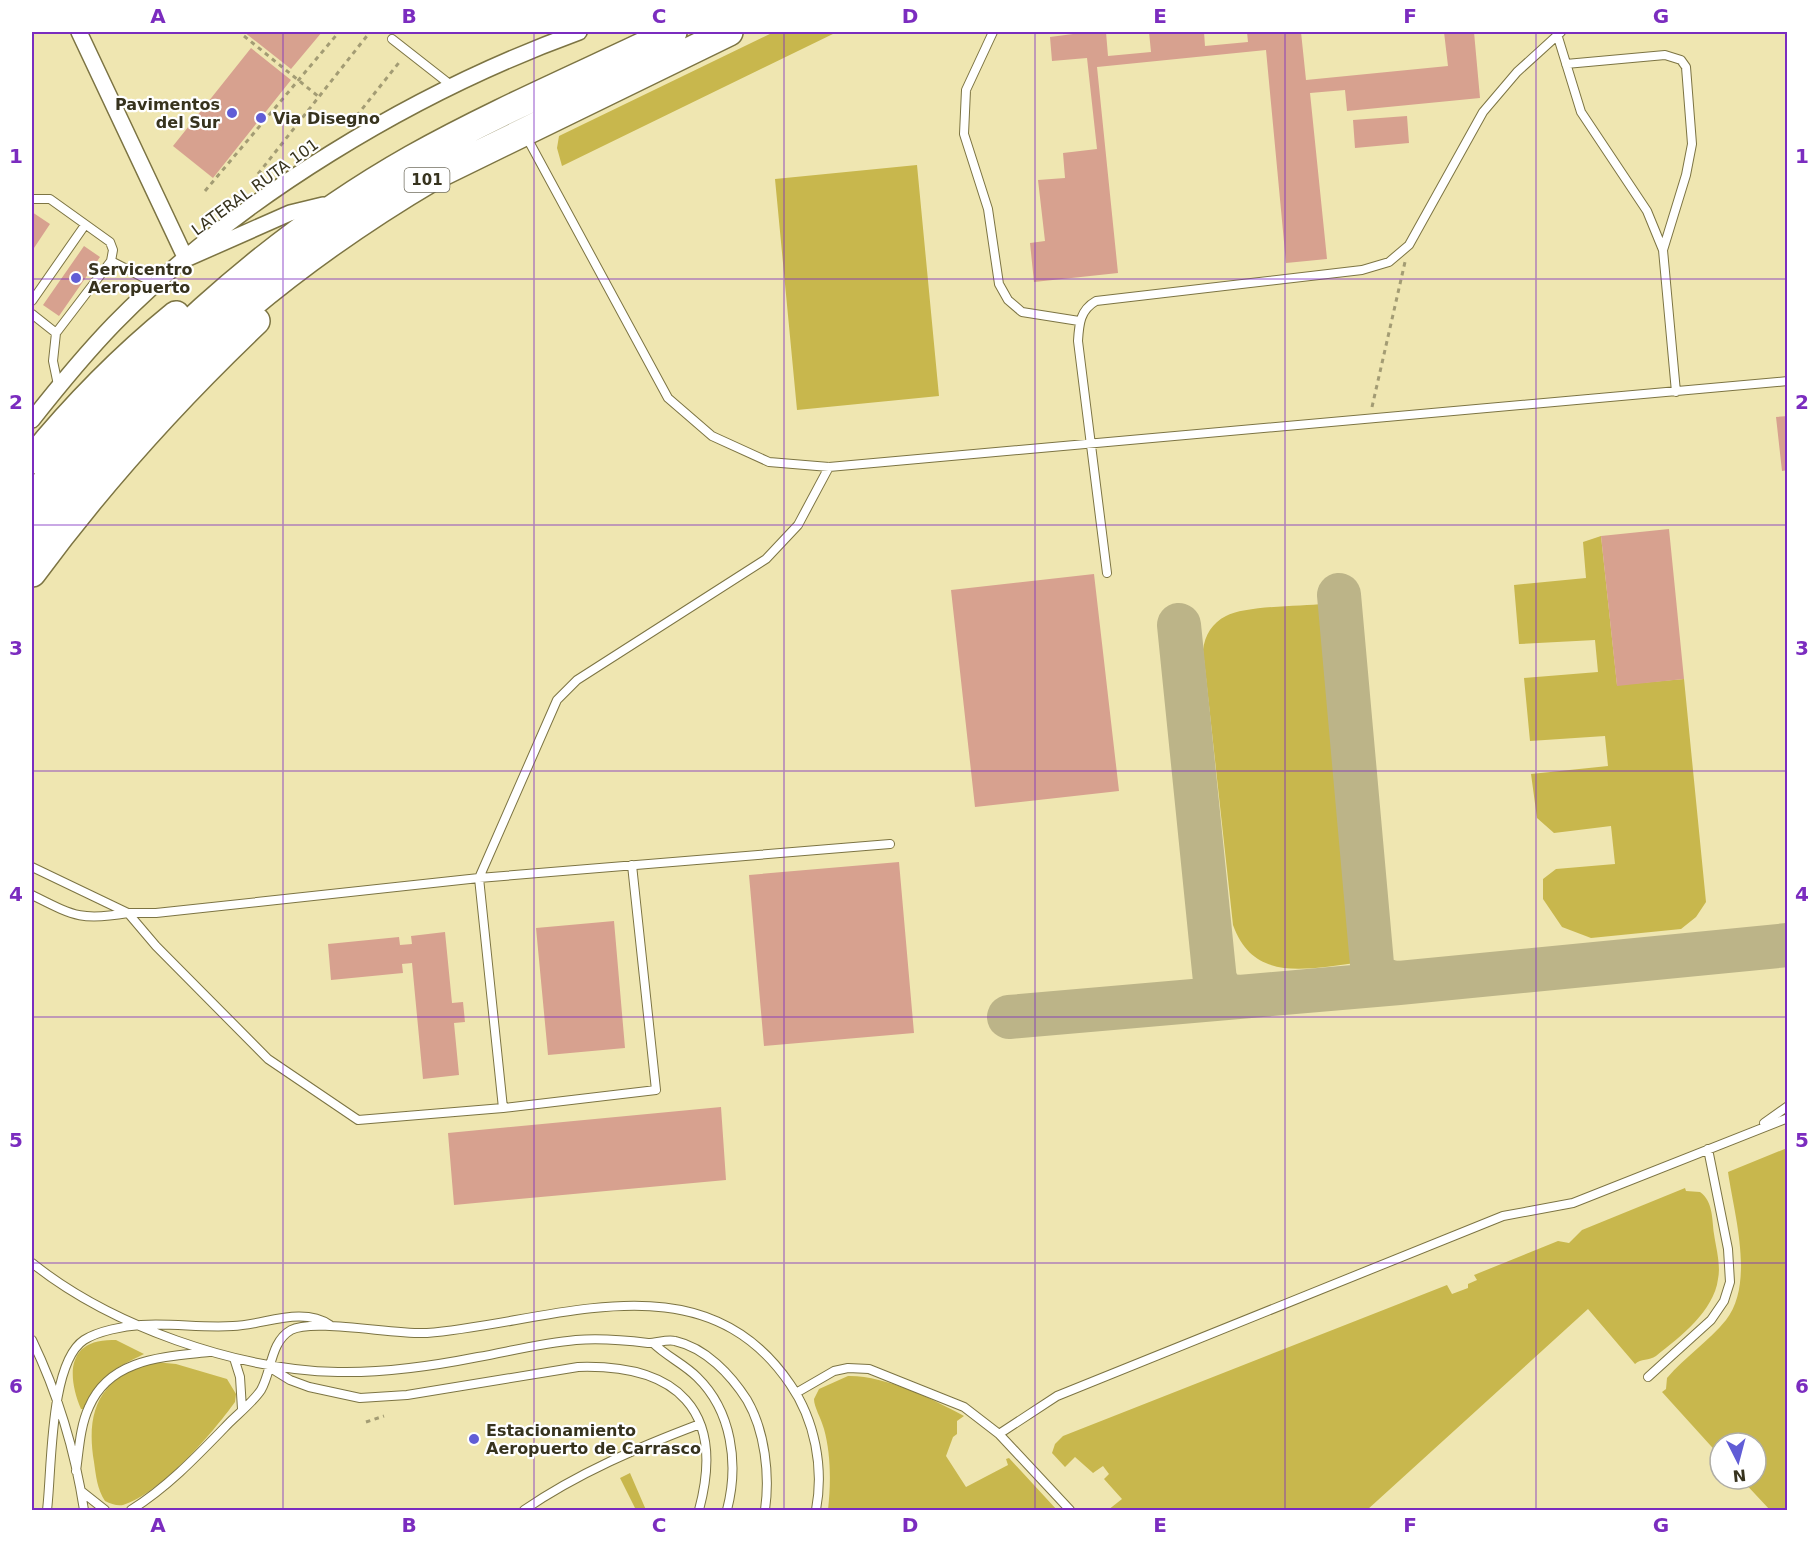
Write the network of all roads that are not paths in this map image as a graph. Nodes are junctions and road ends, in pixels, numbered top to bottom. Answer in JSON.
{"nodes":[{"id":1,"x":79,"y":32,"type":"edge"},
{"id":2,"x":579,"y":32,"type":"edge"},
{"id":3,"x":670,"y":32,"type":"edge"},
{"id":4,"x":729,"y":32,"type":"edge"},
{"id":5,"x":993,"y":32,"type":"edge"},
{"id":6,"x":1559,"y":33,"type":"edge"},
{"id":7,"x":392,"y":39,"type":"dead end"},
{"id":8,"x":1566,"y":64,"type":"junction"},
{"id":9,"x":452,"y":86,"type":"junction"},
{"id":10,"x":524,"y":131,"type":"junction"},
{"id":11,"x":357,"y":194,"type":"junction"},
{"id":12,"x":32,"y":199,"type":"edge"},
{"id":13,"x":323,"y":205,"type":"junction"},
{"id":14,"x":85,"y":225,"type":"junction"},
{"id":15,"x":1663,"y":250,"type":"junction"},
{"id":16,"x":186,"y":259,"type":"junction"},
{"id":17,"x":111,"y":261,"type":"junction"},
{"id":18,"x":294,"y":270,"type":"junction"},
{"id":19,"x":156,"y":284,"type":"junction"},
{"id":20,"x":32,"y":301,"type":"edge"},
{"id":21,"x":32,"y":314,"type":"edge"},
{"id":22,"x":1079,"y":321,"type":"junction"},
{"id":23,"x":56,"y":333,"type":"junction"},
{"id":24,"x":1788,"y":381,"type":"edge"},
{"id":25,"x":58,"y":387,"type":"junction"},
{"id":26,"x":1676,"y":392,"type":"junction"},
{"id":27,"x":32,"y":420,"type":"edge"},
{"id":28,"x":1093,"y":444,"type":"junction"},
{"id":29,"x":32,"y":460,"type":"edge"},
{"id":30,"x":829,"y":467,"type":"junction"},
{"id":31,"x":32,"y":500,"type":"edge"},
{"id":32,"x":32,"y":539,"type":"edge"},
{"id":33,"x":32,"y":573,"type":"edge"},
{"id":34,"x":1107,"y":573,"type":"dead end"},
{"id":35,"x":890,"y":844,"type":"dead end"},
{"id":36,"x":632,"y":865,"type":"junction"},
{"id":37,"x":32,"y":867,"type":"edge"},
{"id":38,"x":479,"y":878,"type":"junction"},
{"id":39,"x":32,"y":895,"type":"edge"},
{"id":40,"x":128,"y":913,"type":"junction"},
{"id":41,"x":1788,"y":1106,"type":"edge"},
{"id":42,"x":504,"y":1108,"type":"junction"},
{"id":43,"x":1788,"y":1118,"type":"edge"},
{"id":44,"x":1753,"y":1131,"type":"junction"},
{"id":45,"x":1708,"y":1149,"type":"junction"},
{"id":46,"x":32,"y":1263,"type":"edge"},
{"id":47,"x":139,"y":1325,"type":"junction"},
{"id":48,"x":330,"y":1325,"type":"junction"},
{"id":49,"x":32,"y":1340,"type":"edge"},
{"id":50,"x":653,"y":1343,"type":"junction"},
{"id":51,"x":210,"y":1352,"type":"junction"},
{"id":52,"x":234,"y":1358,"type":"junction"},
{"id":53,"x":268,"y":1366,"type":"junction"},
{"id":54,"x":1648,"y":1377,"type":"dead end"},
{"id":55,"x":796,"y":1393,"type":"junction"},
{"id":56,"x":57,"y":1399,"type":"junction"},
{"id":57,"x":242,"y":1409,"type":"junction"},
{"id":58,"x":700,"y":1424,"type":"junction"},
{"id":59,"x":999,"y":1434,"type":"junction"},
{"id":60,"x":76,"y":1471,"type":"junction"},
{"id":61,"x":81,"y":1491,"type":"junction"},
{"id":62,"x":47,"y":1510,"type":"edge"},
{"id":63,"x":84,"y":1510,"type":"edge"},
{"id":64,"x":105,"y":1510,"type":"edge"},
{"id":65,"x":131,"y":1510,"type":"edge"},
{"id":66,"x":524,"y":1510,"type":"edge"},
{"id":67,"x":699,"y":1510,"type":"edge"},
{"id":68,"x":727,"y":1510,"type":"edge"},
{"id":69,"x":765,"y":1510,"type":"edge"},
{"id":70,"x":816,"y":1510,"type":"edge"},
{"id":71,"x":1070,"y":1510,"type":"edge"}],
"edges":[{"from":1,"to":16,"type":"street"},
{"from":2,"to":9,"type":"street","name":"LATERAL RUTA 101"},
{"from":3,"to":11,"type":"highway","number":"101"},
{"from":4,"to":10,"type":"highway","number":"101"},
{"from":5,"to":22,"type":"lane"},
{"from":6,"to":8,"type":"lane"},
{"from":6,"to":22,"type":"lane"},
{"from":7,"to":9,"type":"lane"},
{"from":8,"to":15,"type":"lane"},
{"from":8,"to":15,"type":"lane"},
{"from":9,"to":16,"type":"street","name":"LATERAL RUTA 101"},
{"from":10,"to":18,"type":"highway","number":"101"},
{"from":10,"to":30,"type":"lane"},
{"from":11,"to":13,"type":"highway"},
{"from":11,"to":31,"type":"highway","number":"101"},
{"from":12,"to":14,"type":"lane"},
{"from":13,"to":16,"type":"street"},
{"from":13,"to":29,"type":"highway"},
{"from":14,"to":17,"type":"lane"},
{"from":14,"to":20,"type":"lane"},
{"from":15,"to":26,"type":"lane"},
{"from":16,"to":19,"type":"street","name":"LATERAL RUTA 101"},
{"from":17,"to":19,"type":"lane"},
{"from":17,"to":23,"type":"lane"},
{"from":18,"to":32,"type":"highway","number":"101"},
{"from":18,"to":33,"type":"highway"},
{"from":19,"to":25,"type":"street","name":"LATERAL RUTA 101"},
{"from":21,"to":23,"type":"lane"},
{"from":22,"to":28,"type":"lane"},
{"from":23,"to":25,"type":"lane"},
{"from":24,"to":26,"type":"lane"},
{"from":25,"to":27,"type":"street","name":"LATERAL RUTA 101"},
{"from":26,"to":28,"type":"lane"},
{"from":28,"to":30,"type":"lane"},
{"from":28,"to":34,"type":"lane"},
{"from":30,"to":38,"type":"lane"},
{"from":35,"to":36,"type":"lane"},
{"from":36,"to":38,"type":"lane"},
{"from":36,"to":42,"type":"lane"},
{"from":37,"to":40,"type":"lane"},
{"from":38,"to":40,"type":"lane"},
{"from":38,"to":42,"type":"lane"},
{"from":39,"to":40,"type":"lane"},
{"from":40,"to":42,"type":"lane"},
{"from":41,"to":44,"type":"lane"},
{"from":43,"to":44,"type":"lane"},
{"from":44,"to":45,"type":"lane"},
{"from":45,"to":54,"type":"lane"},
{"from":45,"to":59,"type":"lane"},
{"from":46,"to":47,"type":"lane"},
{"from":47,"to":48,"type":"lane"},
{"from":47,"to":51,"type":"lane"},
{"from":47,"to":56,"type":"lane"},
{"from":48,"to":53,"type":"lane"},
{"from":48,"to":55,"type":"lane"},
{"from":49,"to":56,"type":"lane"},
{"from":50,"to":53,"type":"lane"},
{"from":50,"to":68,"type":"lane"},
{"from":50,"to":69,"type":"lane"},
{"from":51,"to":52,"type":"lane"},
{"from":51,"to":60,"type":"lane"},
{"from":52,"to":53,"type":"lane"},
{"from":52,"to":57,"type":"lane"},
{"from":53,"to":57,"type":"lane"},
{"from":53,"to":58,"type":"lane"},
{"from":55,"to":59,"type":"lane"},
{"from":55,"to":70,"type":"lane"},
{"from":56,"to":60,"type":"lane"},
{"from":56,"to":62,"type":"lane"},
{"from":57,"to":65,"type":"lane"},
{"from":58,"to":66,"type":"lane"},
{"from":58,"to":67,"type":"lane"},
{"from":59,"to":71,"type":"lane"},
{"from":60,"to":61,"type":"lane"},
{"from":61,"to":63,"type":"lane"},
{"from":61,"to":64,"type":"lane"}]}
